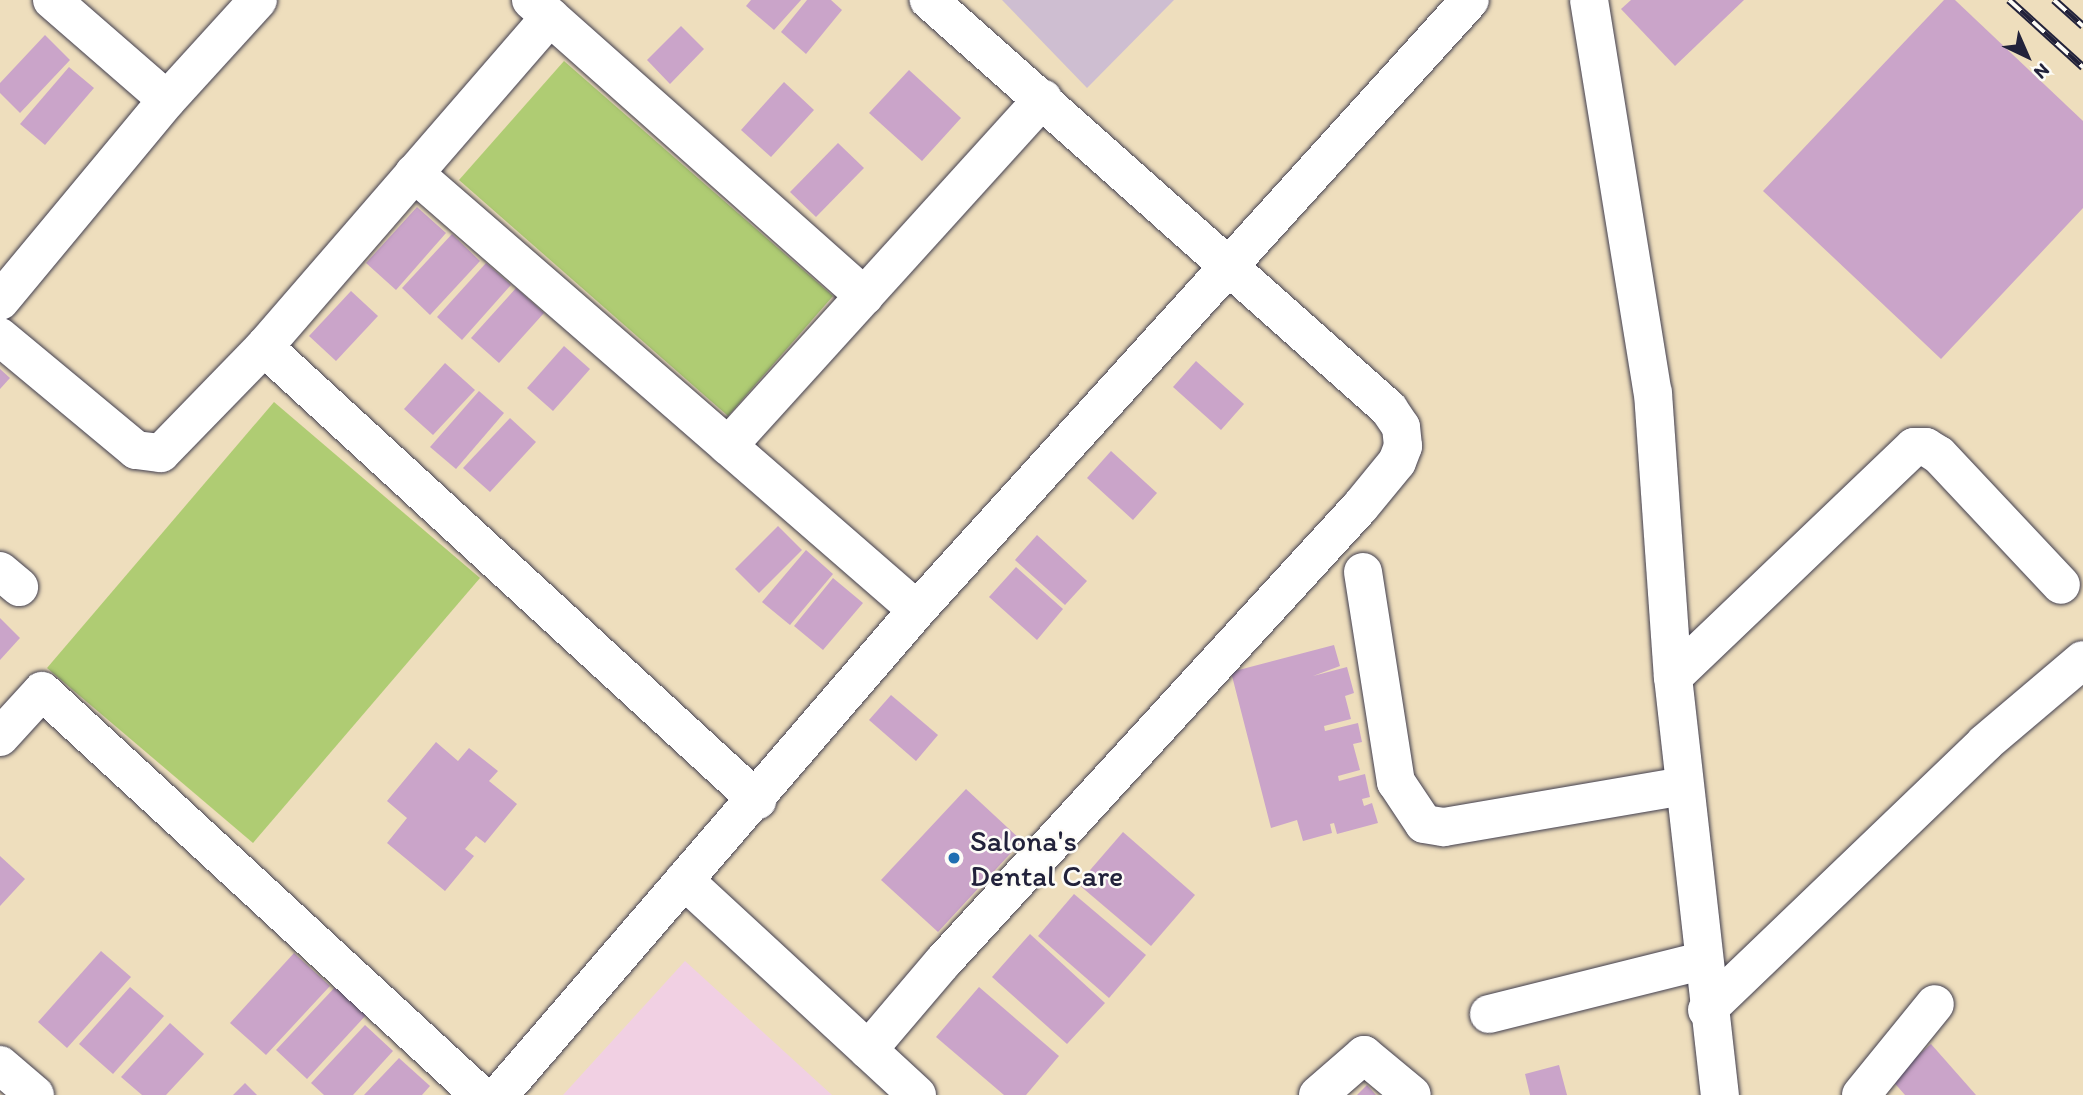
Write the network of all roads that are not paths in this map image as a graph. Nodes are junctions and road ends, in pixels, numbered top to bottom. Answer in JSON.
{"nodes":[{"id":1,"x":52,"y":0,"type":"edge"},
{"id":2,"x":258,"y":0,"type":"edge"},
{"id":3,"x":929,"y":0,"type":"edge"},
{"id":4,"x":1470,"y":0,"type":"edge"},
{"id":5,"x":1589,"y":0,"type":"edge"},
{"id":6,"x":540,"y":8,"type":"edge"},
{"id":7,"x":1043,"y":99,"type":"junction"},
{"id":8,"x":167,"y":100,"type":"junction"},
{"id":9,"x":414,"y":173,"type":"junction"},
{"id":10,"x":1229,"y":266,"type":"junction"},
{"id":11,"x":3,"y":293,"type":"edge"},
{"id":12,"x":864,"y":296,"type":"junction"},
{"id":13,"x":0,"y":337,"type":"edge"},
{"id":14,"x":264,"y":347,"type":"junction"},
{"id":15,"x":728,"y":446,"type":"junction"},
{"id":16,"x":1363,"y":572,"type":"dead end"},
{"id":17,"x":2061,"y":585,"type":"dead end"},
{"id":18,"x":916,"y":610,"type":"junction"},
{"id":19,"x":2083,"y":660,"type":"edge"},
{"id":20,"x":1673,"y":677,"type":"junction"},
{"id":21,"x":0,"y":737,"type":"edge"},
{"id":22,"x":1683,"y":786,"type":"junction"},
{"id":23,"x":757,"y":800,"type":"junction"},
{"id":24,"x":684,"y":880,"type":"junction"},
{"id":25,"x":1702,"y":961,"type":"junction"},
{"id":26,"x":1935,"y":1004,"type":"dead end"},
{"id":27,"x":1707,"y":1010,"type":"junction"},
{"id":28,"x":1489,"y":1014,"type":"dead end"},
{"id":29,"x":868,"y":1050,"type":"junction"},
{"id":30,"x":0,"y":1065,"type":"edge"},
{"id":31,"x":34,"y":1095,"type":"edge"},
{"id":32,"x":480,"y":1095,"type":"edge"},
{"id":33,"x":499,"y":1095,"type":"edge"},
{"id":34,"x":917,"y":1095,"type":"edge"},
{"id":35,"x":1318,"y":1095,"type":"edge"},
{"id":36,"x":1412,"y":1095,"type":"edge"},
{"id":37,"x":1720,"y":1095,"type":"edge"},
{"id":38,"x":1861,"y":1095,"type":"edge"}],
"edges":[{"from":1,"to":8,"type":"street"},
{"from":2,"to":8,"type":"street"},
{"from":3,"to":7,"type":"street"},
{"from":4,"to":10,"type":"street"},
{"from":5,"to":20,"type":"street"},
{"from":6,"to":9,"type":"street"},
{"from":6,"to":12,"type":"street"},
{"from":7,"to":10,"type":"street"},
{"from":7,"to":12,"type":"street"},
{"from":8,"to":11,"type":"street"},
{"from":9,"to":14,"type":"street"},
{"from":9,"to":15,"type":"street"},
{"from":10,"to":18,"type":"street"},
{"from":10,"to":29,"type":"street"},
{"from":12,"to":15,"type":"street"},
{"from":13,"to":14,"type":"street"},
{"from":14,"to":23,"type":"street"},
{"from":15,"to":18,"type":"street"},
{"from":16,"to":22,"type":"street"},
{"from":17,"to":20,"type":"street"},
{"from":18,"to":23,"type":"street"},
{"from":19,"to":27,"type":"street"},
{"from":20,"to":22,"type":"street"},
{"from":21,"to":32,"type":"street"},
{"from":22,"to":25,"type":"street"},
{"from":23,"to":24,"type":"street"},
{"from":24,"to":29,"type":"street"},
{"from":24,"to":33,"type":"street"},
{"from":25,"to":27,"type":"street"},
{"from":25,"to":28,"type":"street"},
{"from":26,"to":38,"type":"street"},
{"from":27,"to":37,"type":"street"},
{"from":29,"to":34,"type":"street"},
{"from":30,"to":31,"type":"street"},
{"from":35,"to":36,"type":"street"}]}
